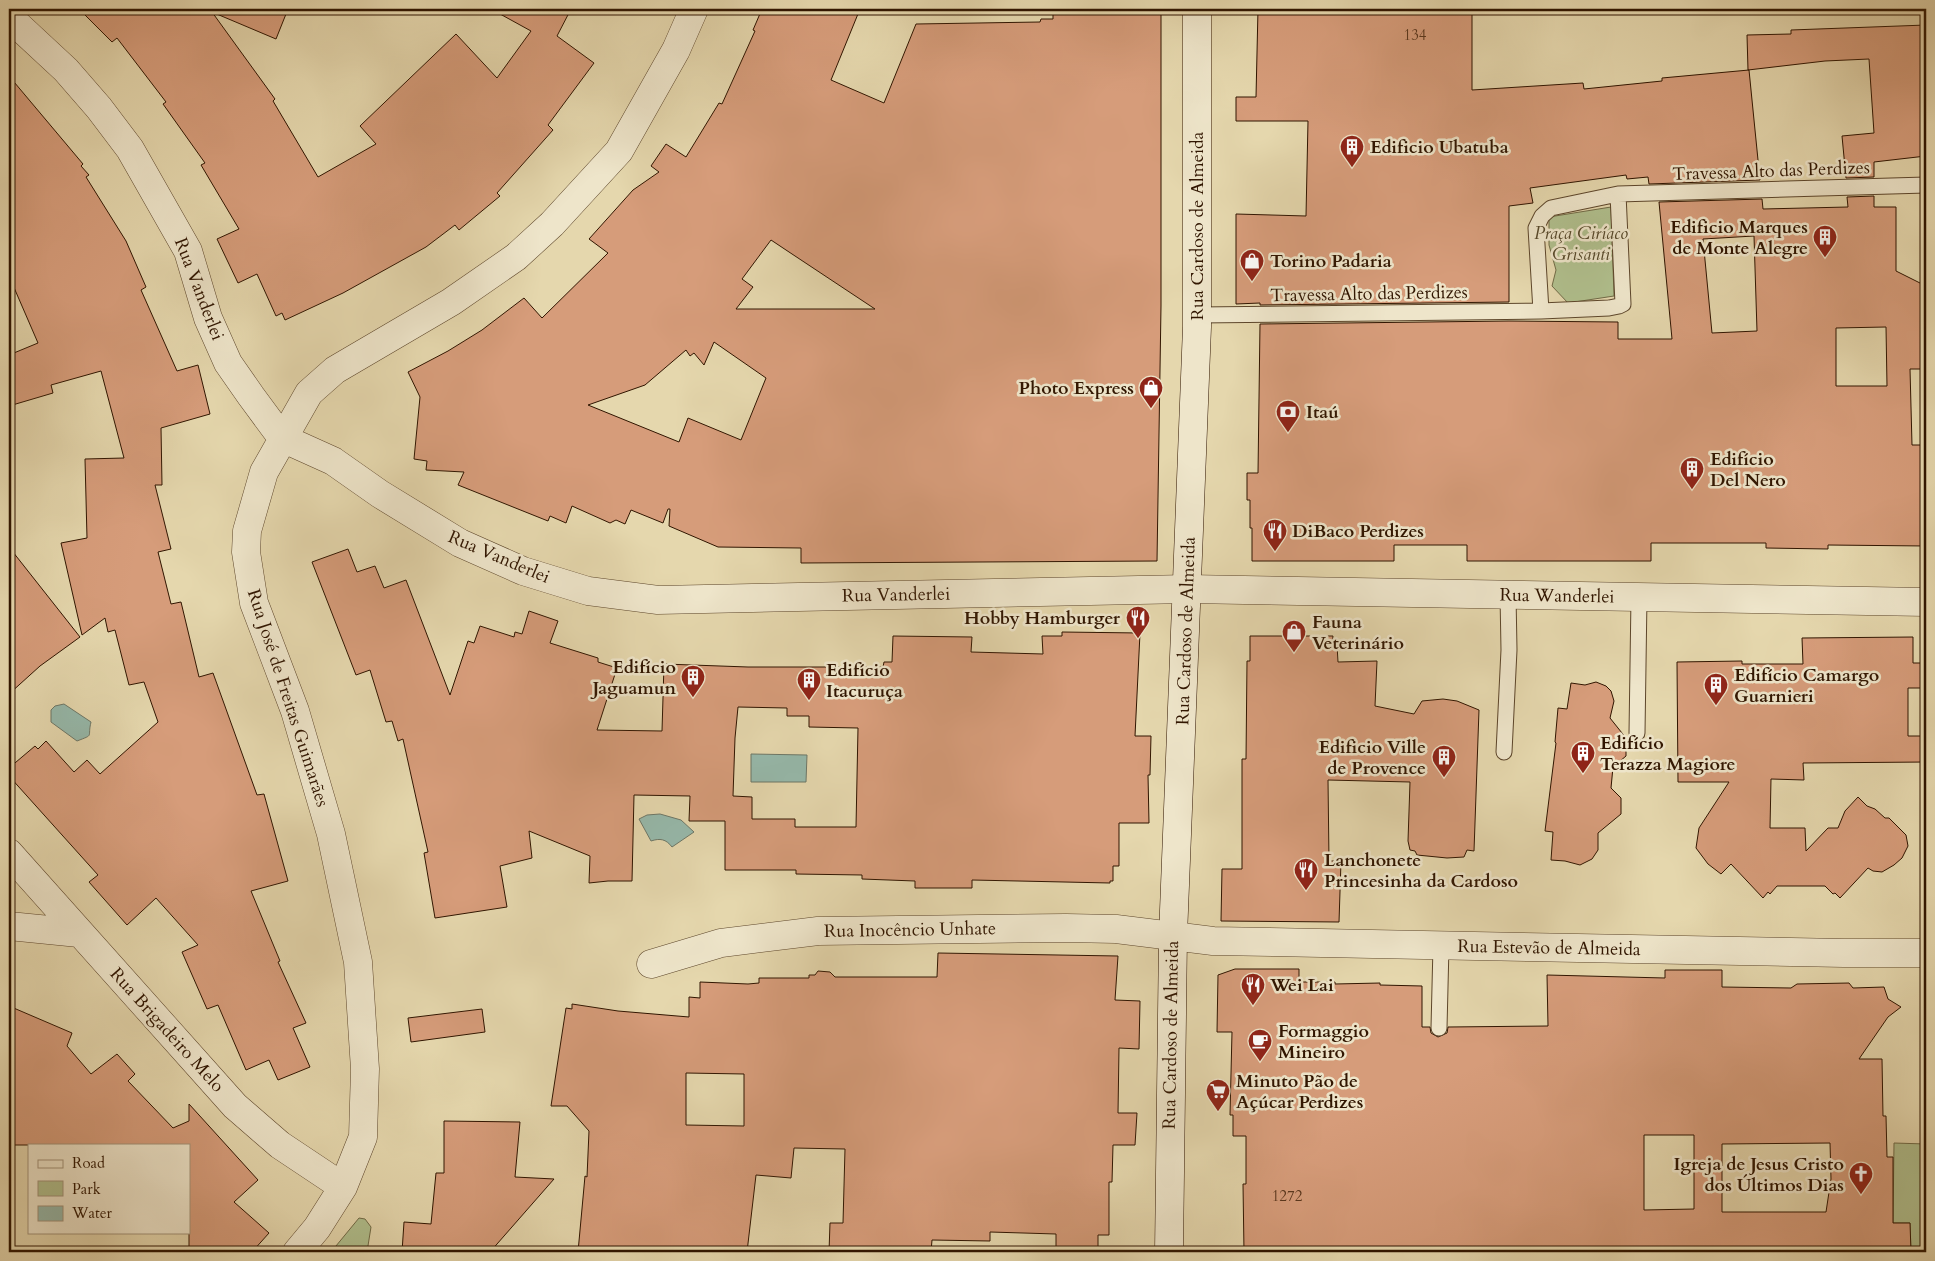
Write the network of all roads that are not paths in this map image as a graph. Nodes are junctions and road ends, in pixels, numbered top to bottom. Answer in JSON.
{"nodes":[{"id":1,"x":694,"y":9,"type":"edge"},
{"id":2,"x":1197,"y":9,"type":"edge"},
{"id":3,"x":9,"y":17,"type":"edge"},
{"id":4,"x":1926,"y":184,"type":"edge"},
{"id":5,"x":1618,"y":194,"type":"junction"},
{"id":6,"x":1541,"y":311,"type":"junction"},
{"id":7,"x":1197,"y":315,"type":"junction"},
{"id":8,"x":282,"y":438,"type":"junction"},
{"id":9,"x":1188,"y":589,"type":"junction"},
{"id":10,"x":1508,"y":595,"type":"junction"},
{"id":11,"x":1639,"y":597,"type":"junction"},
{"id":12,"x":1926,"y":602,"type":"edge"},
{"id":13,"x":1637,"y":733,"type":"dead end"},
{"id":14,"x":1504,"y":752,"type":"dead end"},
{"id":15,"x":9,"y":853,"type":"edge"},
{"id":16,"x":9,"y":926,"type":"edge"},
{"id":17,"x":79,"y":933,"type":"junction"},
{"id":18,"x":1173,"y":936,"type":"junction"},
{"id":19,"x":1442,"y":946,"type":"junction"},
{"id":20,"x":1926,"y":953,"type":"edge"},
{"id":21,"x":651,"y":964,"type":"dead end"},
{"id":22,"x":1439,"y":1028,"type":"dead end"},
{"id":23,"x":343,"y":1187,"type":"junction"},
{"id":24,"x":297,"y":1252,"type":"edge"},
{"id":25,"x":1169,"y":1252,"type":"edge"}],
"edges":[{"from":1,"to":8,"type":"street","name":"Rua José de Freitas Guimarães"},
{"from":2,"to":7,"type":"street","name":"Rua Cardoso de Almeida"},
{"from":3,"to":8,"type":"street","name":"Rua Vanderlei"},
{"from":4,"to":5,"type":"lane","name":"Travessa Alto das Perdizes"},
{"from":5,"to":6,"type":"lane","name":"Travessa Alto das Perdizes"},
{"from":5,"to":6,"type":"lane","name":"Travessa Alto das Perdizes"},
{"from":6,"to":7,"type":"lane","name":"Travessa Alto das Perdizes"},
{"from":7,"to":9,"type":"street","name":"Rua Cardoso de Almeida"},
{"from":8,"to":9,"type":"street","name":"Rua Vanderlei"},
{"from":8,"to":23,"type":"street","name":"Rua José de Freitas Guimarães"},
{"from":9,"to":10,"type":"street","name":"Rua Wanderlei"},
{"from":9,"to":18,"type":"street","name":"Rua Cardoso de Almeida"},
{"from":10,"to":11,"type":"street","name":"Rua Wanderlei"},
{"from":10,"to":14,"type":"lane"},
{"from":11,"to":12,"type":"street","name":"Rua Wanderlei"},
{"from":11,"to":13,"type":"lane"},
{"from":15,"to":17,"type":"street","name":"Rua Brigadeiro Melo"},
{"from":16,"to":17,"type":"street"},
{"from":17,"to":23,"type":"street","name":"Rua Brigadeiro Melo"},
{"from":18,"to":19,"type":"street","name":"Rua Estevão de Almeida"},
{"from":18,"to":21,"type":"street","name":"Rua Inocêncio Unhate"},
{"from":18,"to":25,"type":"street","name":"Rua Cardoso de Almeida"},
{"from":19,"to":20,"type":"street","name":"Rua Estevão de Almeida"},
{"from":19,"to":22,"type":"lane"},
{"from":23,"to":24,"type":"street","name":"Rua José de Freitas Guimarães"}]}
